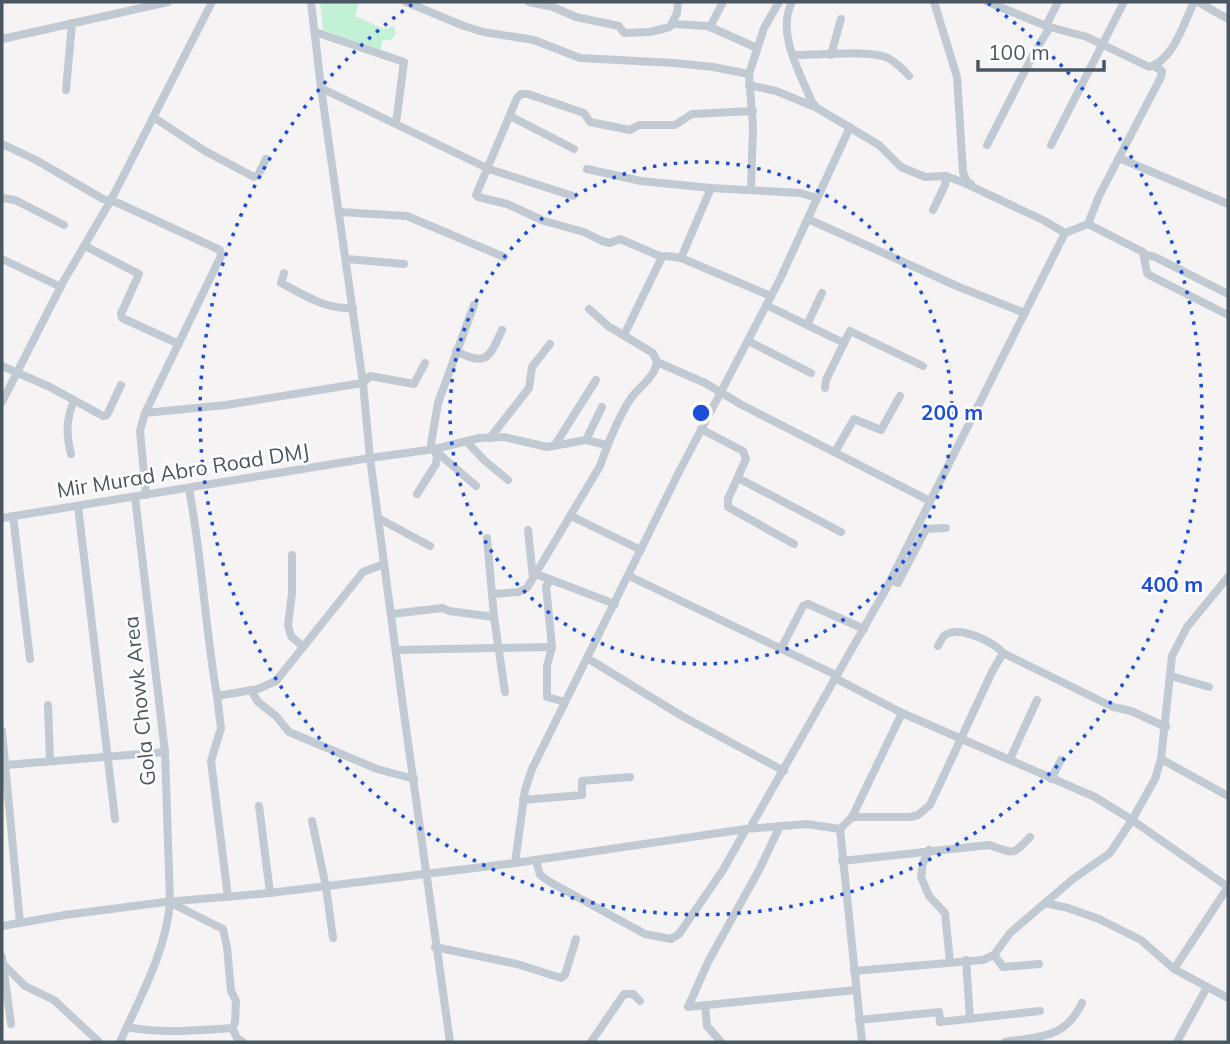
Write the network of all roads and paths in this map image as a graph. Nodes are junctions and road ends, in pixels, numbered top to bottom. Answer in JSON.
{"nodes":[{"id":1,"x":168,"y":2,"type":"edge"},
{"id":2,"x":212,"y":2,"type":"edge"},
{"id":3,"x":311,"y":2,"type":"edge"},
{"id":4,"x":406,"y":2,"type":"edge"},
{"id":5,"x":529,"y":2,"type":"edge"},
{"id":6,"x":678,"y":2,"type":"edge"},
{"id":7,"x":723,"y":2,"type":"edge"},
{"id":8,"x":779,"y":2,"type":"edge"},
{"id":9,"x":792,"y":2,"type":"edge"},
{"id":10,"x":934,"y":2,"type":"edge"},
{"id":11,"x":988,"y":2,"type":"edge"},
{"id":12,"x":1058,"y":2,"type":"edge"},
{"id":13,"x":1124,"y":2,"type":"edge"},
{"id":14,"x":1196,"y":2,"type":"edge"},
{"id":15,"x":423,"y":5,"type":"edge"},
{"id":16,"x":841,"y":19,"type":"dead end"},
{"id":17,"x":1228,"y":19,"type":"edge"},
{"id":18,"x":72,"y":23,"type":"junction"},
{"id":19,"x":673,"y":24,"type":"junction"},
{"id":20,"x":710,"y":27,"type":"junction"},
{"id":21,"x":1048,"y":27,"type":"junction"},
{"id":22,"x":315,"y":32,"type":"junction"},
{"id":23,"x":2,"y":39,"type":"edge"},
{"id":24,"x":1100,"y":45,"type":"junction"},
{"id":25,"x":757,"y":48,"type":"junction"},
{"id":26,"x":793,"y":55,"type":"junction"},
{"id":27,"x":831,"y":55,"type":"junction"},
{"id":28,"x":1154,"y":66,"type":"junction"},
{"id":29,"x":749,"y":74,"type":"junction"},
{"id":30,"x":909,"y":76,"type":"dead end"},
{"id":31,"x":749,"y":85,"type":"junction"},
{"id":32,"x":321,"y":88,"type":"junction"},
{"id":33,"x":66,"y":90,"type":"dead end"},
{"id":34,"x":817,"y":108,"type":"junction"},
{"id":35,"x":753,"y":111,"type":"junction"},
{"id":36,"x":153,"y":117,"type":"junction"},
{"id":37,"x":510,"y":117,"type":"junction"},
{"id":38,"x":396,"y":123,"type":"junction"},
{"id":39,"x":850,"y":127,"type":"junction"},
{"id":40,"x":2,"y":144,"type":"edge"},
{"id":41,"x":987,"y":145,"type":"dead end"},
{"id":42,"x":1051,"y":145,"type":"dead end"},
{"id":43,"x":574,"y":149,"type":"dead end"},
{"id":44,"x":1119,"y":158,"type":"junction"},
{"id":45,"x":266,"y":159,"type":"dead end"},
{"id":46,"x":489,"y":169,"type":"junction"},
{"id":47,"x":587,"y":169,"type":"dead end"},
{"id":48,"x":946,"y":176,"type":"junction"},
{"id":49,"x":711,"y":188,"type":"junction"},
{"id":50,"x":751,"y":189,"type":"junction"},
{"id":51,"x":573,"y":195,"type":"dead end"},
{"id":52,"x":2,"y":198,"type":"edge"},
{"id":53,"x":817,"y":198,"type":"junction"},
{"id":54,"x":111,"y":200,"type":"junction"},
{"id":55,"x":1228,"y":204,"type":"edge"},
{"id":56,"x":933,"y":210,"type":"dead end"},
{"id":57,"x":340,"y":212,"type":"junction"},
{"id":58,"x":808,"y":219,"type":"junction"},
{"id":59,"x":1088,"y":224,"type":"junction"},
{"id":60,"x":64,"y":225,"type":"dead end"},
{"id":61,"x":1065,"y":233,"type":"junction"},
{"id":62,"x":85,"y":246,"type":"junction"},
{"id":63,"x":504,"y":257,"type":"dead end"},
{"id":64,"x":662,"y":257,"type":"junction"},
{"id":65,"x":1146,"y":257,"type":"junction"},
{"id":66,"x":2,"y":258,"type":"edge"},
{"id":67,"x":681,"y":258,"type":"junction"},
{"id":68,"x":347,"y":259,"type":"junction"},
{"id":69,"x":404,"y":264,"type":"dead end"},
{"id":70,"x":284,"y":273,"type":"dead end"},
{"id":71,"x":61,"y":287,"type":"junction"},
{"id":72,"x":822,"y":293,"type":"dead end"},
{"id":73,"x":1228,"y":294,"type":"edge"},
{"id":74,"x":769,"y":300,"type":"junction"},
{"id":75,"x":474,"y":305,"type":"dead end"},
{"id":76,"x":353,"y":308,"type":"junction"},
{"id":77,"x":589,"y":309,"type":"dead end"},
{"id":78,"x":1025,"y":313,"type":"junction"},
{"id":79,"x":1228,"y":315,"type":"edge"},
{"id":80,"x":807,"y":325,"type":"junction"},
{"id":81,"x":502,"y":330,"type":"dead end"},
{"id":82,"x":624,"y":335,"type":"junction"},
{"id":83,"x":748,"y":341,"type":"junction"},
{"id":84,"x":844,"y":343,"type":"junction"},
{"id":85,"x":179,"y":344,"type":"junction"},
{"id":86,"x":550,"y":344,"type":"dead end"},
{"id":87,"x":456,"y":351,"type":"junction"},
{"id":88,"x":657,"y":362,"type":"junction"},
{"id":89,"x":425,"y":363,"type":"dead end"},
{"id":90,"x":2,"y":366,"type":"edge"},
{"id":91,"x":923,"y":366,"type":"dead end"},
{"id":92,"x":18,"y":372,"type":"junction"},
{"id":93,"x":811,"y":373,"type":"dead end"},
{"id":94,"x":596,"y":380,"type":"dead end"},
{"id":95,"x":363,"y":383,"type":"junction"},
{"id":96,"x":121,"y":385,"type":"dead end"},
{"id":97,"x":825,"y":388,"type":"dead end"},
{"id":98,"x":721,"y":393,"type":"junction"},
{"id":99,"x":900,"y":396,"type":"dead end"},
{"id":100,"x":74,"y":401,"type":"junction"},
{"id":101,"x":2,"y":402,"type":"edge"},
{"id":102,"x":602,"y":407,"type":"dead end"},
{"id":103,"x":145,"y":413,"type":"junction"},
{"id":104,"x":701,"y":429,"type":"junction"},
{"id":105,"x":490,"y":438,"type":"junction"},
{"id":106,"x":586,"y":440,"type":"junction"},
{"id":107,"x":467,"y":442,"type":"junction"},
{"id":108,"x":555,"y":445,"type":"junction"},
{"id":109,"x":607,"y":445,"type":"junction"},
{"id":110,"x":435,"y":449,"type":"junction"},
{"id":111,"x":835,"y":452,"type":"junction"},
{"id":112,"x":71,"y":454,"type":"dead end"},
{"id":113,"x":370,"y":458,"type":"junction"},
{"id":114,"x":738,"y":478,"type":"junction"},
{"id":115,"x":508,"y":480,"type":"dead end"},
{"id":116,"x":476,"y":486,"type":"dead end"},
{"id":117,"x":188,"y":489,"type":"junction"},
{"id":118,"x":417,"y":494,"type":"dead end"},
{"id":119,"x":146,"y":495,"type":"junction"},
{"id":120,"x":135,"y":497,"type":"junction"},
{"id":121,"x":930,"y":501,"type":"junction"},
{"id":122,"x":78,"y":506,"type":"junction"},
{"id":123,"x":13,"y":516,"type":"junction"},
{"id":124,"x":571,"y":516,"type":"junction"},
{"id":125,"x":2,"y":518,"type":"edge"},
{"id":126,"x":378,"y":518,"type":"junction"},
{"id":127,"x":946,"y":528,"type":"dead end"},
{"id":128,"x":528,"y":530,"type":"dead end"},
{"id":129,"x":841,"y":532,"type":"dead end"},
{"id":130,"x":487,"y":538,"type":"dead end"},
{"id":131,"x":794,"y":544,"type":"dead end"},
{"id":132,"x":430,"y":546,"type":"dead end"},
{"id":133,"x":641,"y":551,"type":"junction"},
{"id":134,"x":292,"y":555,"type":"dead end"},
{"id":135,"x":384,"y":564,"type":"junction"},
{"id":136,"x":535,"y":576,"type":"junction"},
{"id":137,"x":629,"y":576,"type":"junction"},
{"id":138,"x":1228,"y":577,"type":"edge"},
{"id":139,"x":551,"y":580,"type":"junction"},
{"id":140,"x":891,"y":580,"type":"junction"},
{"id":141,"x":492,"y":594,"type":"junction"},
{"id":142,"x":615,"y":604,"type":"junction"},
{"id":143,"x":391,"y":614,"type":"junction"},
{"id":144,"x":494,"y":617,"type":"junction"},
{"id":145,"x":864,"y":629,"type":"junction"},
{"id":146,"x":302,"y":646,"type":"junction"},
{"id":147,"x":938,"y":646,"type":"dead end"},
{"id":148,"x":552,"y":647,"type":"junction"},
{"id":149,"x":499,"y":649,"type":"junction"},
{"id":150,"x":781,"y":649,"type":"junction"},
{"id":151,"x":396,"y":650,"type":"junction"},
{"id":152,"x":1003,"y":653,"type":"junction"},
{"id":153,"x":587,"y":658,"type":"junction"},
{"id":154,"x":30,"y":659,"type":"dead end"},
{"id":155,"x":1171,"y":676,"type":"junction"},
{"id":156,"x":836,"y":677,"type":"junction"},
{"id":157,"x":1209,"y":687,"type":"dead end"},
{"id":158,"x":251,"y":690,"type":"junction"},
{"id":159,"x":505,"y":692,"type":"dead end"},
{"id":160,"x":217,"y":696,"type":"junction"},
{"id":161,"x":1037,"y":700,"type":"dead end"},
{"id":162,"x":565,"y":702,"type":"junction"},
{"id":163,"x":48,"y":705,"type":"dead end"},
{"id":164,"x":902,"y":713,"type":"junction"},
{"id":165,"x":1166,"y":727,"type":"junction"},
{"id":166,"x":2,"y":732,"type":"edge"},
{"id":167,"x":961,"y":738,"type":"junction"},
{"id":168,"x":165,"y":752,"type":"junction"},
{"id":169,"x":108,"y":756,"type":"junction"},
{"id":170,"x":1010,"y":759,"type":"junction"},
{"id":171,"x":1161,"y":759,"type":"junction"},
{"id":172,"x":1061,"y":760,"type":"dead end"},
{"id":173,"x":51,"y":761,"type":"junction"},
{"id":174,"x":6,"y":765,"type":"junction"},
{"id":175,"x":784,"y":771,"type":"junction"},
{"id":176,"x":631,"y":777,"type":"dead end"},
{"id":177,"x":414,"y":779,"type":"junction"},
{"id":178,"x":1051,"y":779,"type":"junction"},
{"id":179,"x":1228,"y":796,"type":"edge"},
{"id":180,"x":523,"y":800,"type":"junction"},
{"id":181,"x":259,"y":806,"type":"dead end"},
{"id":182,"x":852,"y":817,"type":"junction"},
{"id":183,"x":116,"y":819,"type":"dead end"},
{"id":184,"x":1132,"y":820,"type":"junction"},
{"id":185,"x":312,"y":821,"type":"dead end"},
{"id":186,"x":780,"y":826,"type":"junction"},
{"id":187,"x":748,"y":829,"type":"junction"},
{"id":188,"x":840,"y":829,"type":"junction"},
{"id":189,"x":1030,"y":837,"type":"dead end"},
{"id":190,"x":929,"y":850,"type":"junction"},
{"id":191,"x":536,"y":860,"type":"junction"},
{"id":192,"x":842,"y":861,"type":"junction"},
{"id":193,"x":515,"y":863,"type":"junction"},
{"id":194,"x":425,"y":873,"type":"junction"},
{"id":195,"x":326,"y":887,"type":"junction"},
{"id":196,"x":270,"y":893,"type":"junction"},
{"id":197,"x":228,"y":897,"type":"junction"},
{"id":198,"x":168,"y":902,"type":"junction"},
{"id":199,"x":1045,"y":903,"type":"junction"},
{"id":200,"x":20,"y":923,"type":"junction"},
{"id":201,"x":2,"y":926,"type":"edge"},
{"id":202,"x":333,"y":938,"type":"dead end"},
{"id":203,"x":576,"y":939,"type":"dead end"},
{"id":204,"x":435,"y":947,"type":"junction"},
{"id":205,"x":994,"y":955,"type":"junction"},
{"id":206,"x":965,"y":960,"type":"junction"},
{"id":207,"x":2,"y":961,"type":"edge"},
{"id":208,"x":950,"y":962,"type":"junction"},
{"id":209,"x":1039,"y":964,"type":"dead end"},
{"id":210,"x":1174,"y":970,"type":"junction"},
{"id":211,"x":854,"y":971,"type":"junction"},
{"id":212,"x":1207,"y":987,"type":"junction"},
{"id":213,"x":856,"y":989,"type":"junction"},
{"id":214,"x":1228,"y":998,"type":"edge"},
{"id":215,"x":640,"y":1000,"type":"dead end"},
{"id":216,"x":1082,"y":1003,"type":"dead end"},
{"id":217,"x":705,"y":1005,"type":"junction"},
{"id":218,"x":1040,"y":1011,"type":"dead end"},
{"id":219,"x":970,"y":1019,"type":"junction"},
{"id":220,"x":859,"y":1020,"type":"junction"},
{"id":221,"x":11,"y":1024,"type":"dead end"},
{"id":222,"x":127,"y":1027,"type":"junction"},
{"id":223,"x":232,"y":1028,"type":"junction"},
{"id":224,"x":99,"y":1042,"type":"edge"},
{"id":225,"x":120,"y":1042,"type":"edge"},
{"id":226,"x":243,"y":1042,"type":"edge"},
{"id":227,"x":450,"y":1042,"type":"edge"},
{"id":228,"x":591,"y":1042,"type":"edge"},
{"id":229,"x":721,"y":1042,"type":"edge"},
{"id":230,"x":862,"y":1042,"type":"edge"},
{"id":231,"x":1005,"y":1042,"type":"edge"},
{"id":232,"x":1177,"y":1042,"type":"edge"}],
"edges":[{"from":1,"to":18,"type":"street"},
{"from":2,"to":36,"type":"street"},
{"from":3,"to":22,"type":"street"},
{"from":4,"to":15,"type":"street"},
{"from":5,"to":19,"type":"street"},
{"from":6,"to":19,"type":"street"},
{"from":7,"to":20,"type":"street"},
{"from":8,"to":25,"type":"street"},
{"from":9,"to":26,"type":"street"},
{"from":10,"to":61,"type":"street"},
{"from":11,"to":21,"type":"street"},
{"from":12,"to":21,"type":"street"},
{"from":13,"to":24,"type":"street"},
{"from":14,"to":17,"type":"street"},
{"from":14,"to":28,"type":"street"},
{"from":15,"to":29,"type":"street"},
{"from":16,"to":27,"type":"street"},
{"from":18,"to":23,"type":"street"},
{"from":18,"to":33,"type":"street"},
{"from":19,"to":20,"type":"street"},
{"from":20,"to":25,"type":"street"},
{"from":21,"to":24,"type":"street"},
{"from":21,"to":41,"type":"street"},
{"from":22,"to":32,"type":"street"},
{"from":22,"to":38,"type":"street"},
{"from":24,"to":28,"type":"street"},
{"from":24,"to":42,"type":"street"},
{"from":25,"to":29,"type":"street"},
{"from":26,"to":27,"type":"street"},
{"from":26,"to":34,"type":"street"},
{"from":27,"to":30,"type":"street"},
{"from":28,"to":44,"type":"street"},
{"from":29,"to":31,"type":"street"},
{"from":31,"to":34,"type":"street"},
{"from":31,"to":35,"type":"street"},
{"from":32,"to":38,"type":"street"},
{"from":32,"to":57,"type":"street"},
{"from":34,"to":39,"type":"street"},
{"from":35,"to":37,"type":"street"},
{"from":35,"to":50,"type":"street"},
{"from":36,"to":45,"type":"street"},
{"from":36,"to":54,"type":"street"},
{"from":37,"to":43,"type":"street"},
{"from":37,"to":46,"type":"street"},
{"from":38,"to":46,"type":"street"},
{"from":39,"to":48,"type":"street"},
{"from":39,"to":53,"type":"street"},
{"from":40,"to":54,"type":"street"},
{"from":44,"to":55,"type":"street"},
{"from":44,"to":59,"type":"street"},
{"from":46,"to":51,"type":"street"},
{"from":46,"to":64,"type":"street"},
{"from":47,"to":49,"type":"street"},
{"from":48,"to":56,"type":"street"},
{"from":48,"to":61,"type":"street"},
{"from":49,"to":50,"type":"street"},
{"from":49,"to":67,"type":"street"},
{"from":50,"to":53,"type":"street"},
{"from":52,"to":60,"type":"street"},
{"from":53,"to":58,"type":"street"},
{"from":54,"to":62,"type":"street"},
{"from":54,"to":85,"type":"street"},
{"from":57,"to":63,"type":"street"},
{"from":57,"to":68,"type":"street"},
{"from":58,"to":74,"type":"street"},
{"from":58,"to":78,"type":"street"},
{"from":59,"to":61,"type":"street"},
{"from":59,"to":65,"type":"street"},
{"from":61,"to":78,"type":"street"},
{"from":62,"to":71,"type":"street"},
{"from":62,"to":85,"type":"street"},
{"from":64,"to":67,"type":"street"},
{"from":64,"to":82,"type":"street"},
{"from":65,"to":73,"type":"street"},
{"from":65,"to":79,"type":"street"},
{"from":66,"to":71,"type":"street"},
{"from":67,"to":74,"type":"street"},
{"from":68,"to":69,"type":"street"},
{"from":68,"to":76,"type":"street"},
{"from":70,"to":76,"type":"street"},
{"from":71,"to":92,"type":"street"},
{"from":72,"to":80,"type":"street"},
{"from":74,"to":80,"type":"street"},
{"from":74,"to":83,"type":"street"},
{"from":75,"to":87,"type":"street"},
{"from":76,"to":95,"type":"street"},
{"from":77,"to":82,"type":"street"},
{"from":78,"to":121,"type":"street"},
{"from":80,"to":84,"type":"street"},
{"from":81,"to":87,"type":"street"},
{"from":82,"to":88,"type":"street"},
{"from":83,"to":93,"type":"street"},
{"from":83,"to":98,"type":"street"},
{"from":84,"to":91,"type":"street"},
{"from":84,"to":97,"type":"street"},
{"from":85,"to":103,"type":"street"},
{"from":86,"to":105,"type":"street"},
{"from":87,"to":110,"type":"street"},
{"from":88,"to":98,"type":"street"},
{"from":88,"to":109,"type":"street"},
{"from":89,"to":95,"type":"street"},
{"from":90,"to":92,"type":"street"},
{"from":92,"to":100,"type":"street"},
{"from":92,"to":101,"type":"street"},
{"from":94,"to":108,"type":"street"},
{"from":95,"to":103,"type":"street"},
{"from":95,"to":113,"type":"street"},
{"from":96,"to":100,"type":"street"},
{"from":98,"to":104,"type":"street"},
{"from":98,"to":111,"type":"street"},
{"from":99,"to":111,"type":"street"},
{"from":100,"to":112,"type":"street"},
{"from":102,"to":106,"type":"street"},
{"from":103,"to":119,"type":"street"},
{"from":104,"to":114,"type":"street"},
{"from":104,"to":133,"type":"street"},
{"from":105,"to":107,"type":"street","name":"Mir Murad Abro Road DMJ"},
{"from":105,"to":108,"type":"street","name":"Mir Murad Abro Road DMJ"},
{"from":106,"to":108,"type":"street","name":"Mir Murad Abro Road DMJ"},
{"from":106,"to":109,"type":"street"},
{"from":107,"to":110,"type":"street","name":"Mir Murad Abro Road DMJ"},
{"from":107,"to":115,"type":"street"},
{"from":109,"to":124,"type":"street"},
{"from":110,"to":113,"type":"street","name":"Mir Murad Abro Road DMJ"},
{"from":110,"to":116,"type":"street"},
{"from":110,"to":118,"type":"street"},
{"from":111,"to":121,"type":"street"},
{"from":113,"to":117,"type":"street","name":"Mir Murad Abro Road DMJ"},
{"from":113,"to":126,"type":"street"},
{"from":114,"to":129,"type":"street"},
{"from":114,"to":131,"type":"street"},
{"from":117,"to":119,"type":"street","name":"Mir Murad Abro Road DMJ"},
{"from":117,"to":160,"type":"street"},
{"from":119,"to":120,"type":"street","name":"Mir Murad Abro Road DMJ"},
{"from":120,"to":122,"type":"street","name":"Mir Murad Abro Road DMJ"},
{"from":120,"to":168,"type":"street","name":"Gola Chowk Area"},
{"from":121,"to":140,"type":"street"},
{"from":122,"to":123,"type":"street","name":"Mir Murad Abro Road DMJ"},
{"from":122,"to":169,"type":"street"},
{"from":123,"to":125,"type":"street","name":"Mir Murad Abro Road DMJ"},
{"from":123,"to":154,"type":"street"},
{"from":124,"to":133,"type":"street"},
{"from":124,"to":136,"type":"street"},
{"from":126,"to":132,"type":"street"},
{"from":126,"to":135,"type":"street"},
{"from":127,"to":140,"type":"street"},
{"from":128,"to":136,"type":"street"},
{"from":130,"to":141,"type":"street"},
{"from":133,"to":137,"type":"street"},
{"from":134,"to":146,"type":"street"},
{"from":135,"to":143,"type":"street"},
{"from":135,"to":146,"type":"street"},
{"from":136,"to":139,"type":"street"},
{"from":136,"to":141,"type":"street"},
{"from":137,"to":142,"type":"street"},
{"from":137,"to":150,"type":"street"},
{"from":138,"to":155,"type":"street"},
{"from":139,"to":142,"type":"street"},
{"from":139,"to":148,"type":"street"},
{"from":140,"to":145,"type":"street"},
{"from":141,"to":144,"type":"street"},
{"from":142,"to":153,"type":"street"},
{"from":143,"to":144,"type":"street"},
{"from":143,"to":151,"type":"street"},
{"from":144,"to":149,"type":"street"},
{"from":145,"to":150,"type":"street"},
{"from":145,"to":156,"type":"street"},
{"from":146,"to":158,"type":"street"},
{"from":147,"to":152,"type":"street"},
{"from":148,"to":149,"type":"street"},
{"from":148,"to":162,"type":"street"},
{"from":149,"to":151,"type":"street"},
{"from":149,"to":159,"type":"street"},
{"from":150,"to":156,"type":"street"},
{"from":151,"to":177,"type":"street"},
{"from":152,"to":165,"type":"street"},
{"from":152,"to":167,"type":"street"},
{"from":153,"to":162,"type":"street"},
{"from":153,"to":175,"type":"street"},
{"from":155,"to":157,"type":"street"},
{"from":155,"to":165,"type":"street"},
{"from":156,"to":164,"type":"street"},
{"from":156,"to":175,"type":"street"},
{"from":158,"to":160,"type":"street"},
{"from":158,"to":177,"type":"street"},
{"from":160,"to":197,"type":"street"},
{"from":161,"to":170,"type":"street"},
{"from":162,"to":180,"type":"street"},
{"from":163,"to":173,"type":"street"},
{"from":164,"to":167,"type":"street"},
{"from":164,"to":182,"type":"street"},
{"from":165,"to":171,"type":"street"},
{"from":166,"to":174,"type":"street"},
{"from":167,"to":170,"type":"street"},
{"from":167,"to":182,"type":"street"},
{"from":168,"to":169,"type":"street"},
{"from":168,"to":198,"type":"street","name":"Gola Chowk Area"},
{"from":169,"to":173,"type":"street"},
{"from":169,"to":183,"type":"street"},
{"from":170,"to":178,"type":"street"},
{"from":171,"to":179,"type":"street"},
{"from":171,"to":184,"type":"street"},
{"from":172,"to":178,"type":"street"},
{"from":173,"to":174,"type":"street"},
{"from":174,"to":200,"type":"street"},
{"from":175,"to":187,"type":"street"},
{"from":176,"to":180,"type":"street"},
{"from":177,"to":194,"type":"street"},
{"from":178,"to":184,"type":"street"},
{"from":180,"to":193,"type":"street"},
{"from":181,"to":196,"type":"street"},
{"from":182,"to":188,"type":"street"},
{"from":184,"to":199,"type":"street"},
{"from":184,"to":210,"type":"street"},
{"from":185,"to":195,"type":"street"},
{"from":186,"to":187,"type":"street"},
{"from":186,"to":188,"type":"street"},
{"from":186,"to":217,"type":"street"},
{"from":187,"to":191,"type":"street"},
{"from":187,"to":191,"type":"street"},
{"from":188,"to":192,"type":"street"},
{"from":189,"to":190,"type":"street"},
{"from":190,"to":192,"type":"street"},
{"from":190,"to":208,"type":"street"},
{"from":191,"to":193,"type":"street"},
{"from":192,"to":211,"type":"street"},
{"from":193,"to":194,"type":"street"},
{"from":194,"to":195,"type":"street"},
{"from":194,"to":204,"type":"street"},
{"from":195,"to":196,"type":"street"},
{"from":195,"to":202,"type":"street"},
{"from":196,"to":197,"type":"street"},
{"from":197,"to":198,"type":"street"},
{"from":198,"to":200,"type":"street"},
{"from":198,"to":222,"type":"street","name":"Gola Chowk Area"},
{"from":198,"to":223,"type":"street"},
{"from":199,"to":205,"type":"street"},
{"from":199,"to":210,"type":"street"},
{"from":200,"to":201,"type":"street"},
{"from":203,"to":204,"type":"street"},
{"from":204,"to":227,"type":"street"},
{"from":205,"to":206,"type":"street"},
{"from":205,"to":209,"type":"street"},
{"from":206,"to":208,"type":"street"},
{"from":206,"to":219,"type":"street"},
{"from":207,"to":221,"type":"street"},
{"from":207,"to":224,"type":"street"},
{"from":208,"to":211,"type":"street"},
{"from":210,"to":212,"type":"street"},
{"from":211,"to":213,"type":"street"},
{"from":212,"to":214,"type":"street"},
{"from":212,"to":232,"type":"street"},
{"from":213,"to":217,"type":"street"},
{"from":213,"to":220,"type":"street"},
{"from":215,"to":228,"type":"street"},
{"from":216,"to":231,"type":"street"},
{"from":217,"to":229,"type":"street"},
{"from":218,"to":219,"type":"street"},
{"from":219,"to":220,"type":"street"},
{"from":220,"to":230,"type":"street"},
{"from":222,"to":223,"type":"street"},
{"from":222,"to":225,"type":"street","name":"Gola Chowk Area"},
{"from":223,"to":226,"type":"street"}]}
